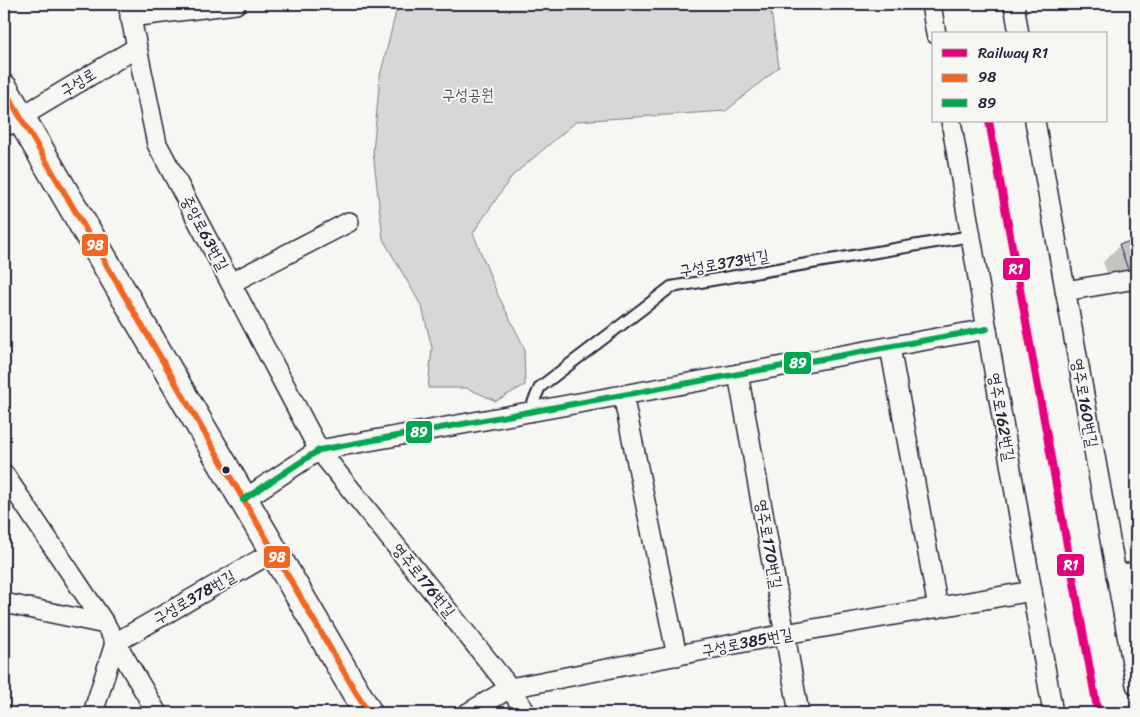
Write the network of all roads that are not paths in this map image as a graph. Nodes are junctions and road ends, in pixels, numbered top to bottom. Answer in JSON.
{"nodes":[{"id":1,"x":236,"y":4,"type":"edge"},
{"id":2,"x":931,"y":4,"type":"edge"},
{"id":3,"x":1014,"y":4,"type":"edge"},
{"id":4,"x":129,"y":11,"type":"edge"},
{"id":5,"x":936,"y":32,"type":"edge"},
{"id":6,"x":1019,"y":32,"type":"edge"},
{"id":7,"x":136,"y":48,"type":"junction"},
{"id":8,"x":4,"y":89,"type":"edge"},
{"id":9,"x":12,"y":122,"type":"edge"},
{"id":10,"x":951,"y":122,"type":"edge"},
{"id":11,"x":1035,"y":122,"type":"edge"},
{"id":12,"x":349,"y":222,"type":"dead end"},
{"id":13,"x":971,"y":236,"type":"junction"},
{"id":14,"x":1136,"y":279,"type":"edge"},
{"id":15,"x":231,"y":283,"type":"junction"},
{"id":16,"x":1065,"y":291,"type":"junction"},
{"id":17,"x":987,"y":330,"type":"junction"},
{"id":18,"x":890,"y":347,"type":"junction"},
{"id":19,"x":738,"y":374,"type":"junction"},
{"id":20,"x":623,"y":395,"type":"junction"},
{"id":21,"x":529,"y":412,"type":"junction"},
{"id":22,"x":319,"y":450,"type":"junction"},
{"id":23,"x":4,"y":474,"type":"edge"},
{"id":24,"x":243,"y":500,"type":"junction"},
{"id":25,"x":273,"y":552,"type":"junction"},
{"id":26,"x":1136,"y":572,"type":"edge"},
{"id":27,"x":1116,"y":575,"type":"junction"},
{"id":28,"x":1032,"y":591,"type":"junction"},
{"id":29,"x":4,"y":603,"type":"edge"},
{"id":30,"x":938,"y":608,"type":"junction"},
{"id":31,"x":105,"y":624,"type":"junction"},
{"id":32,"x":785,"y":634,"type":"junction"},
{"id":33,"x":115,"y":642,"type":"junction"},
{"id":34,"x":677,"y":656,"type":"junction"},
{"id":35,"x":1136,"y":685,"type":"edge"},
{"id":36,"x":510,"y":688,"type":"junction"},
{"id":37,"x":93,"y":713,"type":"edge"},
{"id":38,"x":157,"y":713,"type":"edge"},
{"id":39,"x":368,"y":713,"type":"edge"},
{"id":40,"x":468,"y":713,"type":"edge"},
{"id":41,"x":526,"y":713,"type":"edge"},
{"id":42,"x":799,"y":713,"type":"edge"},
{"id":43,"x":1053,"y":713,"type":"edge"}],
"edges":[{"from":1,"to":4,"type":"street"},
{"from":2,"to":5,"type":"street"},
{"from":3,"to":6,"type":"street"},
{"from":4,"to":7,"type":"street","name":"중앙로63번길"},
{"from":7,"to":9,"type":"street","name":"구성로"},
{"from":7,"to":15,"type":"street","name":"중앙로63번길"},
{"from":8,"to":9,"type":"street"},
{"from":9,"to":24,"type":"street"},
{"from":10,"to":13,"type":"street","name":"영주로162번길"},
{"from":11,"to":16,"type":"street","name":"영주로160번길"},
{"from":12,"to":15,"type":"street"},
{"from":13,"to":17,"type":"street","name":"영주로162번길"},
{"from":13,"to":21,"type":"lane","name":"구성로373번길"},
{"from":14,"to":16,"type":"street"},
{"from":15,"to":22,"type":"street","name":"중앙로63번길"},
{"from":16,"to":27,"type":"street","name":"영주로160번길"},
{"from":17,"to":18,"type":"street"},
{"from":17,"to":28,"type":"street","name":"영주로162번길"},
{"from":18,"to":19,"type":"street"},
{"from":18,"to":30,"type":"street"},
{"from":19,"to":20,"type":"street"},
{"from":19,"to":32,"type":"street","name":"영주로170번길"},
{"from":20,"to":21,"type":"street"},
{"from":20,"to":34,"type":"street"},
{"from":21,"to":22,"type":"street"},
{"from":22,"to":24,"type":"street"},
{"from":22,"to":36,"type":"street","name":"영주로176번길"},
{"from":23,"to":31,"type":"street"},
{"from":24,"to":25,"type":"street"},
{"from":25,"to":33,"type":"street","name":"구성로378번길"},
{"from":25,"to":39,"type":"street"},
{"from":26,"to":27,"type":"street"},
{"from":27,"to":35,"type":"street","name":"영주로160번길"},
{"from":28,"to":30,"type":"street","name":"구성로385번길"},
{"from":28,"to":43,"type":"street","name":"영주로162번길"},
{"from":29,"to":31,"type":"street"},
{"from":30,"to":32,"type":"street","name":"구성로385번길"},
{"from":31,"to":33,"type":"street"},
{"from":32,"to":34,"type":"street","name":"구성로385번길"},
{"from":32,"to":42,"type":"street","name":"영주로170번길"},
{"from":33,"to":37,"type":"street"},
{"from":33,"to":38,"type":"street"},
{"from":34,"to":36,"type":"street","name":"구성로385번길"},
{"from":36,"to":40,"type":"street","name":"구성로385번길"},
{"from":36,"to":41,"type":"street","name":"영주로176번길"}]}
